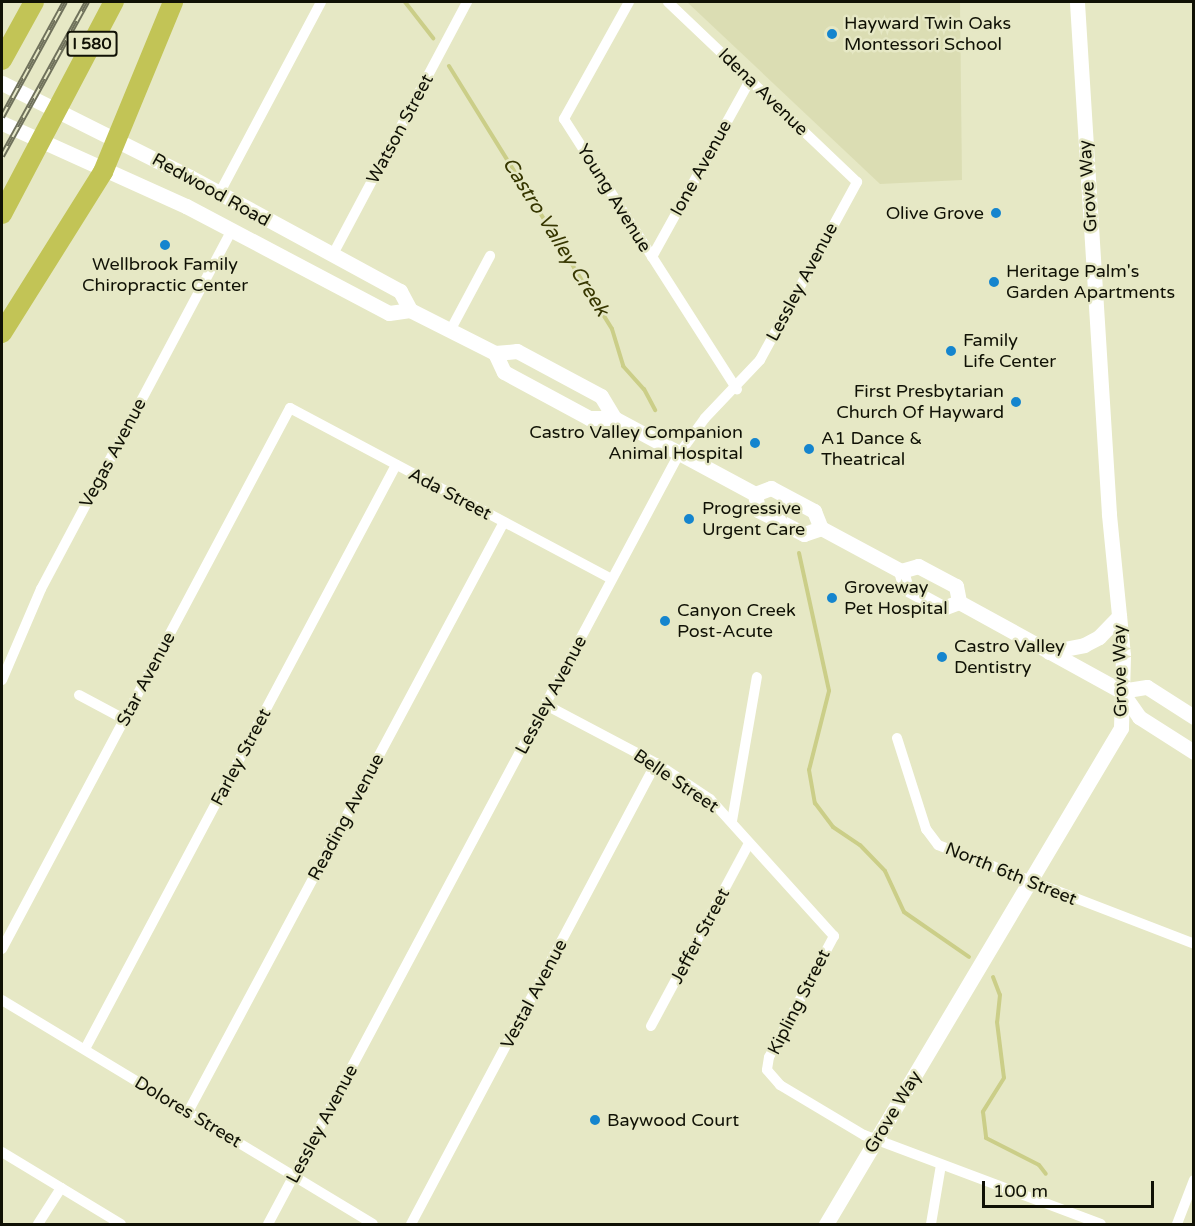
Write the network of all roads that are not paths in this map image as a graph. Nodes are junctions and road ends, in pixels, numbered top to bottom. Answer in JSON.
{"nodes":[{"id":1,"x":33,"y":2,"type":"edge"},
{"id":2,"x":114,"y":2,"type":"edge"},
{"id":3,"x":173,"y":2,"type":"edge"},
{"id":4,"x":321,"y":2,"type":"edge"},
{"id":5,"x":467,"y":2,"type":"edge"},
{"id":6,"x":629,"y":2,"type":"edge"},
{"id":7,"x":668,"y":2,"type":"edge"},
{"id":8,"x":1077,"y":2,"type":"edge"},
{"id":9,"x":3,"y":57,"type":"edge"},
{"id":10,"x":750,"y":80,"type":"junction"},
{"id":11,"x":2,"y":83,"type":"edge"},
{"id":12,"x":2,"y":123,"type":"edge"},
{"id":13,"x":117,"y":140,"type":"junction"},
{"id":14,"x":103,"y":172,"type":"junction"},
{"id":15,"x":857,"y":182,"type":"joint"},
{"id":16,"x":219,"y":194,"type":"junction"},
{"id":17,"x":2,"y":214,"type":"edge"},
{"id":18,"x":232,"y":230,"type":"junction"},
{"id":19,"x":332,"y":256,"type":"junction"},
{"id":20,"x":490,"y":256,"type":"dead end"},
{"id":21,"x":652,"y":257,"type":"junction"},
{"id":22,"x":410,"y":310,"type":"junction"},
{"id":23,"x":451,"y":329,"type":"junction"},
{"id":24,"x":2,"y":333,"type":"edge"},
{"id":25,"x":495,"y":352,"type":"junction"},
{"id":26,"x":737,"y":389,"type":"junction"},
{"id":27,"x":290,"y":408,"type":"joint"},
{"id":28,"x":614,"y":418,"type":"junction"},
{"id":29,"x":679,"y":454,"type":"junction"},
{"id":30,"x":396,"y":465,"type":"junction"},
{"id":31,"x":755,"y":494,"type":"junction"},
{"id":32,"x":504,"y":522,"type":"junction"},
{"id":33,"x":821,"y":528,"type":"junction"},
{"id":34,"x":902,"y":571,"type":"junction"},
{"id":35,"x":611,"y":579,"type":"junction"},
{"id":36,"x":959,"y":602,"type":"junction"},
{"id":37,"x":1119,"y":616,"type":"junction"},
{"id":38,"x":1049,"y":652,"type":"junction"},
{"id":39,"x":757,"y":677,"type":"dead end"},
{"id":40,"x":2,"y":680,"type":"edge"},
{"id":41,"x":1121,"y":691,"type":"junction"},
{"id":42,"x":79,"y":695,"type":"dead end"},
{"id":43,"x":546,"y":705,"type":"junction"},
{"id":44,"x":1194,"y":717,"type":"edge"},
{"id":45,"x":124,"y":719,"type":"junction"},
{"id":46,"x":897,"y":738,"type":"dead end"},
{"id":47,"x":1194,"y":752,"type":"edge"},
{"id":48,"x":656,"y":763,"type":"junction"},
{"id":49,"x":732,"y":821,"type":"junction"},
{"id":50,"x":748,"y":845,"type":"junction"},
{"id":51,"x":1030,"y":882,"type":"junction"},
{"id":52,"x":834,"y":936,"type":"joint"},
{"id":53,"x":1194,"y":944,"type":"edge"},
{"id":54,"x":2,"y":949,"type":"edge"},
{"id":55,"x":2,"y":1000,"type":"edge"},
{"id":56,"x":651,"y":1026,"type":"dead end"},
{"id":57,"x":85,"y":1049,"type":"junction"},
{"id":58,"x":188,"y":1112,"type":"junction"},
{"id":59,"x":876,"y":1140,"type":"junction"},
{"id":60,"x":2,"y":1152,"type":"edge"},
{"id":61,"x":941,"y":1165,"type":"junction"},
{"id":62,"x":294,"y":1177,"type":"junction"},
{"id":63,"x":1194,"y":1180,"type":"edge"},
{"id":64,"x":61,"y":1188,"type":"junction"},
{"id":65,"x":38,"y":1224,"type":"edge"},
{"id":66,"x":121,"y":1224,"type":"edge"},
{"id":67,"x":268,"y":1224,"type":"edge"},
{"id":68,"x":374,"y":1224,"type":"edge"},
{"id":69,"x":411,"y":1224,"type":"edge"},
{"id":70,"x":826,"y":1224,"type":"edge"},
{"id":71,"x":931,"y":1224,"type":"edge"},
{"id":72,"x":1101,"y":1224,"type":"edge"},
{"id":73,"x":1177,"y":1224,"type":"edge"}],
"edges":[{"from":1,"to":9,"type":"highway"},
{"from":2,"to":17,"type":"highway","number":"I 580"},
{"from":3,"to":13,"type":"highway"},
{"from":4,"to":16,"type":"street"},
{"from":5,"to":19,"type":"street","name":"Watson Street"},
{"from":6,"to":21,"type":"street","name":"Young Avenue"},
{"from":7,"to":10,"type":"street","name":"Idena Avenue"},
{"from":8,"to":37,"type":"main road","name":"Grove Way"},
{"from":10,"to":15,"type":"street","name":"Idena Avenue"},
{"from":10,"to":21,"type":"street","name":"Ione Avenue"},
{"from":11,"to":13,"type":"main road","name":"Redwood Road"},
{"from":12,"to":14,"type":"main road","name":"Redwood Road"},
{"from":13,"to":14,"type":"highway"},
{"from":13,"to":16,"type":"main road","name":"Redwood Road"},
{"from":14,"to":18,"type":"main road","name":"Redwood Road"},
{"from":14,"to":24,"type":"highway"},
{"from":15,"to":26,"type":"street","name":"Lessley Avenue"},
{"from":16,"to":19,"type":"main road","name":"Redwood Road"},
{"from":18,"to":22,"type":"main road","name":"Redwood Road"},
{"from":18,"to":40,"type":"street","name":"Vegas Avenue"},
{"from":19,"to":22,"type":"main road","name":"Redwood Road"},
{"from":20,"to":23,"type":"street"},
{"from":21,"to":26,"type":"street","name":"Young Avenue"},
{"from":22,"to":23,"type":"main road","name":"Redwood Road"},
{"from":23,"to":25,"type":"main road","name":"Redwood Road"},
{"from":25,"to":28,"type":"main road","name":"Redwood Road"},
{"from":25,"to":28,"type":"main road","name":"Redwood Road"},
{"from":26,"to":29,"type":"street","name":"Lessley Avenue"},
{"from":27,"to":30,"type":"street","name":"Ada Street"},
{"from":27,"to":45,"type":"street","name":"Star Avenue"},
{"from":28,"to":29,"type":"main road","name":"Redwood Road"},
{"from":29,"to":31,"type":"main road","name":"Redwood Road"},
{"from":29,"to":35,"type":"street","name":"Lessley Avenue"},
{"from":30,"to":32,"type":"street","name":"Ada Street"},
{"from":30,"to":57,"type":"street","name":"Farley Street"},
{"from":31,"to":33,"type":"main road","name":"Redwood Road"},
{"from":31,"to":33,"type":"main road","name":"Redwood Road"},
{"from":32,"to":35,"type":"street","name":"Ada Street"},
{"from":32,"to":58,"type":"street","name":"Reading Avenue"},
{"from":33,"to":34,"type":"main road","name":"Redwood Road"},
{"from":34,"to":36,"type":"main road","name":"Redwood Road"},
{"from":34,"to":36,"type":"main road","name":"Redwood Road"},
{"from":35,"to":43,"type":"street","name":"Lessley Avenue"},
{"from":36,"to":38,"type":"main road","name":"Redwood Road"},
{"from":37,"to":38,"type":"main road"},
{"from":37,"to":41,"type":"main road","name":"Grove Way"},
{"from":38,"to":41,"type":"main road","name":"Redwood Road"},
{"from":39,"to":49,"type":"street"},
{"from":41,"to":44,"type":"main road"},
{"from":41,"to":47,"type":"main road","name":"Redwood Road"},
{"from":41,"to":51,"type":"main road","name":"Grove Way"},
{"from":42,"to":45,"type":"street"},
{"from":43,"to":48,"type":"street","name":"Belle Street"},
{"from":43,"to":62,"type":"street","name":"Lessley Avenue"},
{"from":45,"to":54,"type":"street","name":"Star Avenue"},
{"from":46,"to":51,"type":"street","name":"North 6th Street"},
{"from":48,"to":49,"type":"street","name":"Belle Street"},
{"from":48,"to":69,"type":"street","name":"Vestal Avenue"},
{"from":49,"to":50,"type":"street","name":"Belle Street"},
{"from":50,"to":52,"type":"street","name":"Belle Street"},
{"from":50,"to":56,"type":"street","name":"Jeffer Street"},
{"from":51,"to":53,"type":"street","name":"North 6th Street"},
{"from":51,"to":59,"type":"main road","name":"Grove Way"},
{"from":52,"to":59,"type":"street","name":"Kipling Street"},
{"from":55,"to":57,"type":"street","name":"Dolores Street"},
{"from":57,"to":58,"type":"street","name":"Dolores Street"},
{"from":58,"to":62,"type":"street","name":"Dolores Street"},
{"from":59,"to":61,"type":"street"},
{"from":59,"to":70,"type":"main road","name":"Grove Way"},
{"from":60,"to":64,"type":"street"},
{"from":61,"to":71,"type":"street"},
{"from":61,"to":72,"type":"street"},
{"from":62,"to":67,"type":"street","name":"Lessley Avenue"},
{"from":62,"to":68,"type":"street","name":"Dolores Street"},
{"from":63,"to":73,"type":"street"},
{"from":64,"to":65,"type":"street"},
{"from":64,"to":66,"type":"street"}]}
